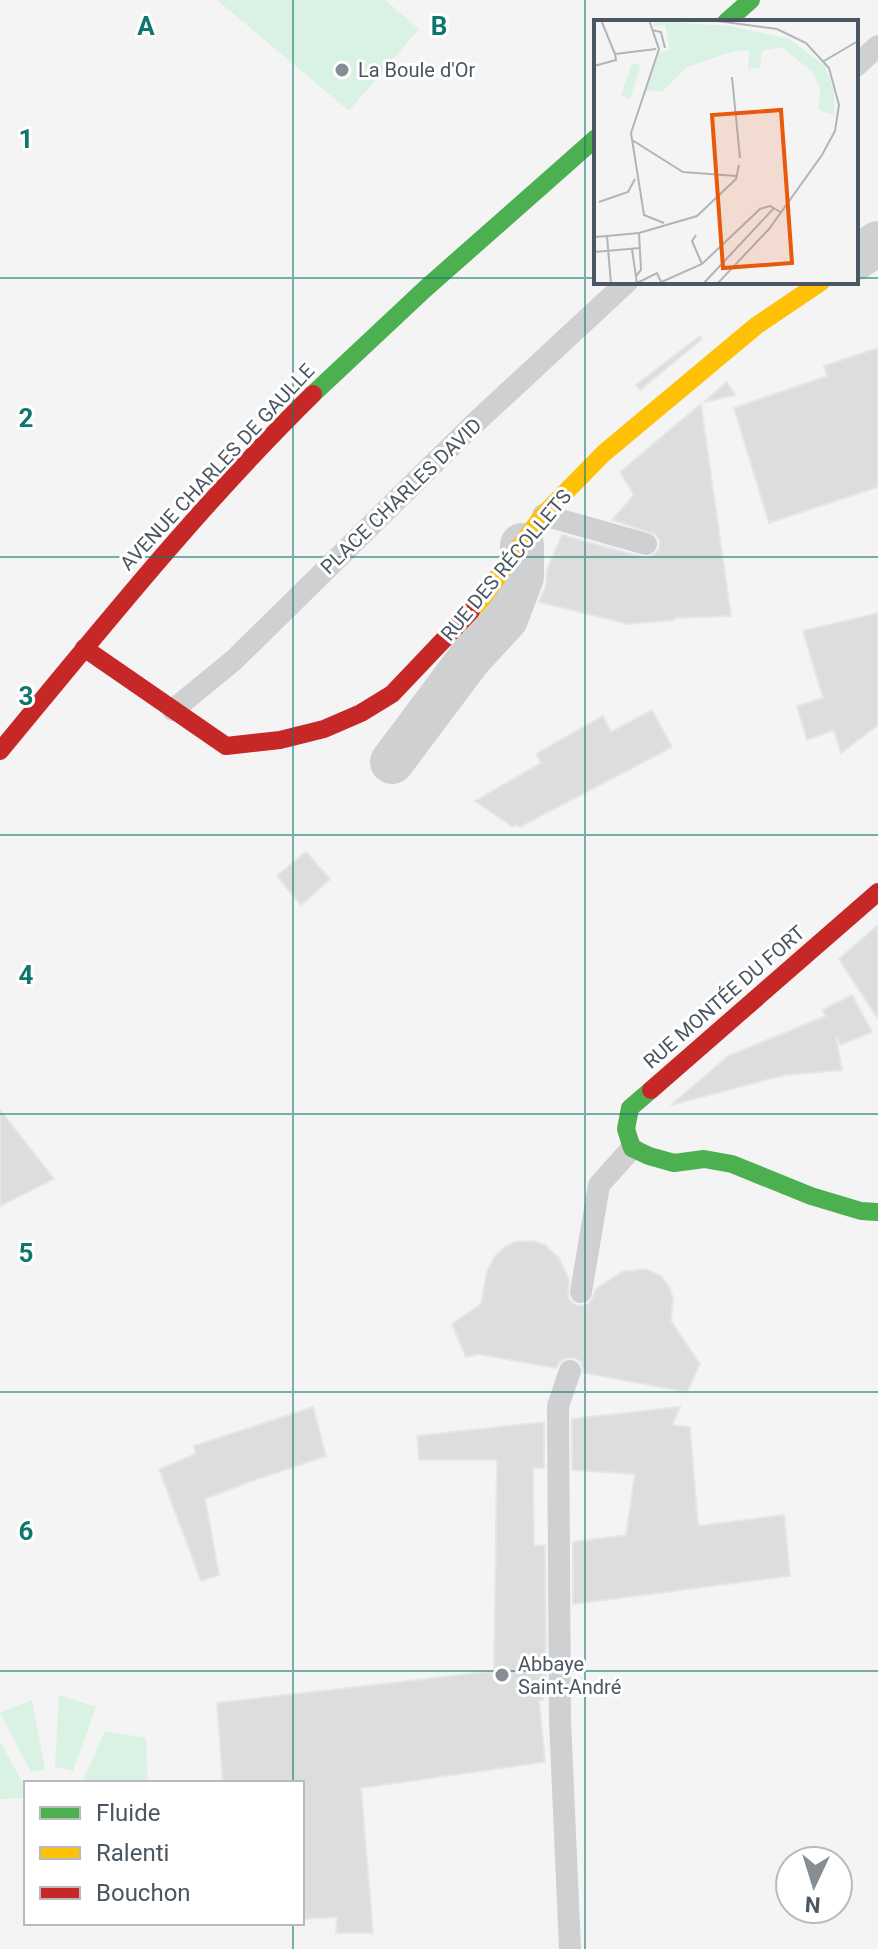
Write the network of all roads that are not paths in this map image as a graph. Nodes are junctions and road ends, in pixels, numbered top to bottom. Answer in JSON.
{"nodes":[{"id":1,"x":751,"y":0,"type":"edge"},
{"id":2,"x":728,"y":20,"type":"edge"},
{"id":3,"x":878,"y":46,"type":"edge"},
{"id":4,"x":858,"y":64,"type":"edge"},
{"id":5,"x":594,"y":140,"type":"edge"},
{"id":6,"x":878,"y":243,"type":"edge"},
{"id":7,"x":858,"y":257,"type":"edge"},
{"id":8,"x":625,"y":284,"type":"edge"},
{"id":9,"x":818,"y":284,"type":"edge"},
{"id":10,"x":532,"y":530,"type":"junction"},
{"id":11,"x":646,"y":544,"type":"dead end"},
{"id":12,"x":84,"y":648,"type":"junction"},
{"id":13,"x":173,"y":710,"type":"junction"},
{"id":14,"x":0,"y":751,"type":"edge"},
{"id":15,"x":392,"y":762,"type":"dead end"},
{"id":16,"x":878,"y":892,"type":"edge"},
{"id":17,"x":632,"y":1148,"type":"junction"},
{"id":18,"x":878,"y":1212,"type":"edge"},
{"id":19,"x":581,"y":1292,"type":"dead end"},
{"id":20,"x":570,"y":1371,"type":"dead end"},
{"id":21,"x":570,"y":1949,"type":"edge"}],
"edges":[{"from":1,"to":2,"type":"street"},
{"from":3,"to":4,"type":"lane"},
{"from":5,"to":12,"type":"street","name":"AVENUE CHARLES DE GAULLE"},
{"from":6,"to":7,"type":"street"},
{"from":8,"to":13,"type":"lane","name":"PLACE CHARLES DAVID"},
{"from":9,"to":10,"type":"street","name":"RUE DES RÉCOLLETS"},
{"from":10,"to":11,"type":"lane"},
{"from":10,"to":13,"type":"street","name":"RUE DES RÉCOLLETS"},
{"from":10,"to":15,"type":"street"},
{"from":12,"to":13,"type":"street","name":"RUE DES RÉCOLLETS"},
{"from":12,"to":14,"type":"street","name":"AVENUE CHARLES DE GAULLE"},
{"from":16,"to":17,"type":"street","name":"RUE MONTÉE DU FORT"},
{"from":17,"to":18,"type":"street"},
{"from":17,"to":19,"type":"lane"},
{"from":20,"to":21,"type":"lane"}]}
